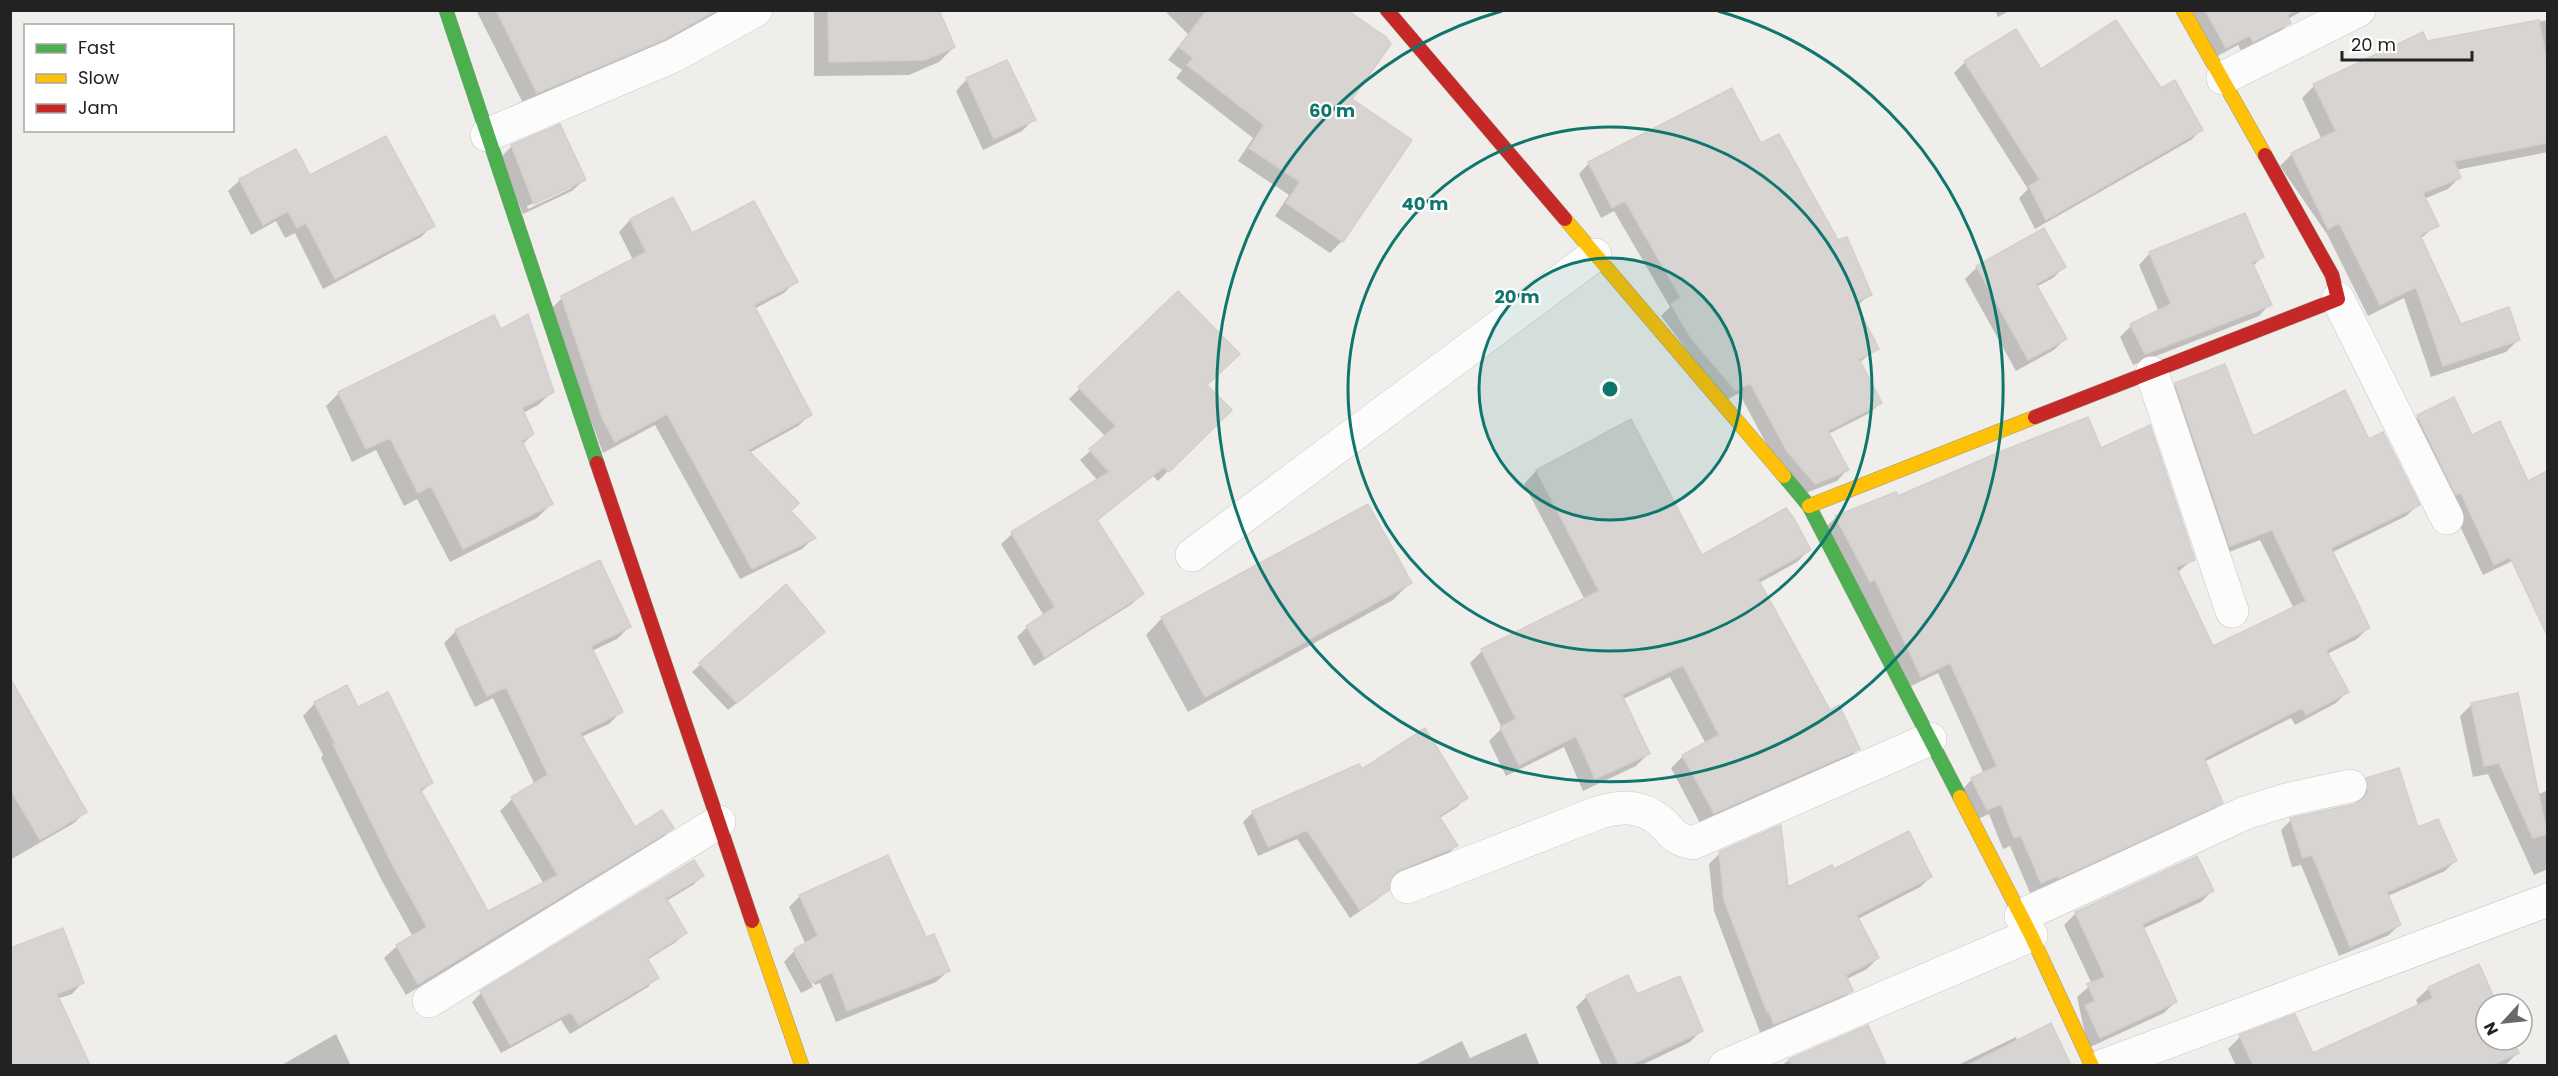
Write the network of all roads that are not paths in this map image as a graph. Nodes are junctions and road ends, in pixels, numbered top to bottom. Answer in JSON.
{"nodes":[{"id":1,"x":446,"y":10,"type":"edge"},
{"id":2,"x":756,"y":10,"type":"edge"},
{"id":3,"x":1387,"y":10,"type":"edge"},
{"id":4,"x":2183,"y":10,"type":"edge"},
{"id":5,"x":2359,"y":10,"type":"edge"},
{"id":6,"x":2223,"y":78,"type":"junction"},
{"id":7,"x":488,"y":135,"type":"junction"},
{"id":8,"x":1595,"y":255,"type":"junction"},
{"id":9,"x":2338,"y":299,"type":"junction"},
{"id":10,"x":2151,"y":373,"type":"junction"},
{"id":11,"x":1809,"y":506,"type":"junction"},
{"id":12,"x":2447,"y":518,"type":"dead end"},
{"id":13,"x":1192,"y":555,"type":"dead end"},
{"id":14,"x":2232,"y":611,"type":"dead end"},
{"id":15,"x":1930,"y":739,"type":"junction"},
{"id":16,"x":2350,"y":786,"type":"dead end"},
{"id":17,"x":719,"y":822,"type":"junction"},
{"id":18,"x":1407,"y":887,"type":"dead end"},
{"id":19,"x":2547,"y":900,"type":"edge"},
{"id":20,"x":2026,"y":925,"type":"junction"},
{"id":21,"x":429,"y":1001,"type":"dead end"},
{"id":22,"x":802,"y":1065,"type":"edge"},
{"id":23,"x":1725,"y":1065,"type":"edge"},
{"id":24,"x":2092,"y":1065,"type":"edge"},
{"id":25,"x":2103,"y":1065,"type":"edge"}],
"edges":[{"from":1,"to":7,"type":"street"},
{"from":2,"to":7,"type":"street"},
{"from":3,"to":8,"type":"street"},
{"from":4,"to":6,"type":"street"},
{"from":5,"to":6,"type":"street"},
{"from":6,"to":9,"type":"street"},
{"from":7,"to":17,"type":"street"},
{"from":8,"to":11,"type":"street"},
{"from":8,"to":13,"type":"street"},
{"from":9,"to":10,"type":"street"},
{"from":9,"to":12,"type":"street"},
{"from":10,"to":11,"type":"street"},
{"from":10,"to":14,"type":"street"},
{"from":11,"to":15,"type":"street"},
{"from":15,"to":18,"type":"street"},
{"from":15,"to":20,"type":"street"},
{"from":16,"to":20,"type":"street"},
{"from":17,"to":21,"type":"street"},
{"from":17,"to":22,"type":"street"},
{"from":19,"to":25,"type":"street"},
{"from":20,"to":23,"type":"street"},
{"from":20,"to":24,"type":"street"}]}
